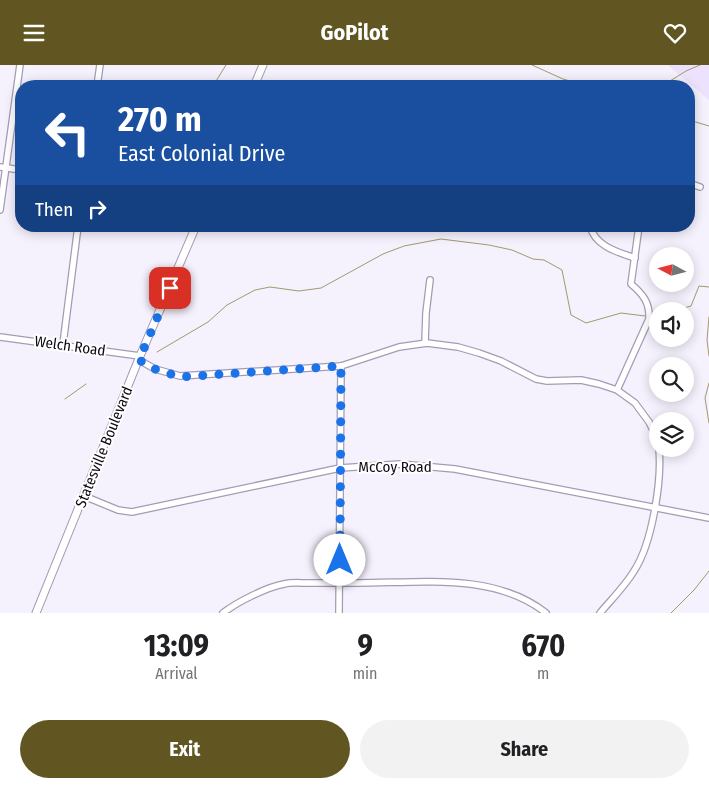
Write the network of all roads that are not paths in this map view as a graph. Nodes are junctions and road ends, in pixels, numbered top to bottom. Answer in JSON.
{"nodes":[{"id":1,"x":20,"y":65,"type":"edge"},
{"id":2,"x":100,"y":65,"type":"edge"},
{"id":3,"x":263,"y":65,"type":"edge"},
{"id":4,"x":18,"y":80,"type":"edge"},
{"id":5,"x":98,"y":80,"type":"edge"},
{"id":6,"x":257,"y":80,"type":"edge"},
{"id":7,"x":15,"y":95,"type":"edge"},
{"id":8,"x":3,"y":167,"type":"edge"},
{"id":9,"x":695,"y":185,"type":"edge"},
{"id":10,"x":700,"y":187,"type":"dead end"},
{"id":11,"x":0,"y":210,"type":"edge"},
{"id":12,"x":77,"y":232,"type":"edge"},
{"id":13,"x":193,"y":232,"type":"edge"},
{"id":14,"x":592,"y":232,"type":"edge"},
{"id":15,"x":638,"y":232,"type":"edge"},
{"id":16,"x":635,"y":258,"type":"junction"},
{"id":17,"x":430,"y":281,"type":"dead end"},
{"id":18,"x":0,"y":337,"type":"edge"},
{"id":19,"x":426,"y":343,"type":"junction"},
{"id":20,"x":62,"y":345,"type":"junction"},
{"id":21,"x":140,"y":358,"type":"junction"},
{"id":22,"x":341,"y":366,"type":"junction"},
{"id":23,"x":617,"y":390,"type":"junction"},
{"id":24,"x":649,"y":422,"type":"edge"},
{"id":25,"x":659,"y":457,"type":"edge"},
{"id":26,"x":340,"y":468,"type":"junction"},
{"id":27,"x":84,"y":496,"type":"junction"},
{"id":28,"x":654,"y":507,"type":"junction"},
{"id":29,"x":709,"y":518,"type":"edge"},
{"id":30,"x":340,"y":583,"type":"junction"},
{"id":31,"x":36,"y":613,"type":"edge"},
{"id":32,"x":222,"y":613,"type":"edge"},
{"id":33,"x":339,"y":613,"type":"edge"},
{"id":34,"x":546,"y":613,"type":"edge"},
{"id":35,"x":600,"y":613,"type":"edge"}],
"edges":[{"from":1,"to":4,"type":"street"},
{"from":2,"to":5,"type":"street"},
{"from":3,"to":6,"type":"main road"},
{"from":7,"to":8,"type":"street"},
{"from":8,"to":11,"type":"street"},
{"from":9,"to":10,"type":"street"},
{"from":12,"to":20,"type":"street"},
{"from":13,"to":21,"type":"main road","name":"Statesville Boulevard"},
{"from":14,"to":16,"type":"street"},
{"from":15,"to":16,"type":"street"},
{"from":16,"to":23,"type":"street"},
{"from":17,"to":19,"type":"street"},
{"from":18,"to":20,"type":"street","name":"Welch Road"},
{"from":19,"to":22,"type":"street","name":"Welch Road"},
{"from":19,"to":23,"type":"street","name":"Welch Road"},
{"from":20,"to":21,"type":"street","name":"Welch Road"},
{"from":21,"to":22,"type":"street","name":"Welch Road"},
{"from":21,"to":27,"type":"main road","name":"Statesville Boulevard"},
{"from":22,"to":26,"type":"street"},
{"from":23,"to":24,"type":"street"},
{"from":25,"to":28,"type":"street"},
{"from":26,"to":27,"type":"street","name":"McCoy Road"},
{"from":26,"to":28,"type":"street","name":"McCoy Road"},
{"from":26,"to":30,"type":"street"},
{"from":27,"to":31,"type":"main road","name":"Statesville Boulevard"},
{"from":28,"to":29,"type":"street","name":"McCoy Road"},
{"from":28,"to":35,"type":"street"},
{"from":30,"to":32,"type":"street"},
{"from":30,"to":33,"type":"street"},
{"from":30,"to":34,"type":"street"}]}
